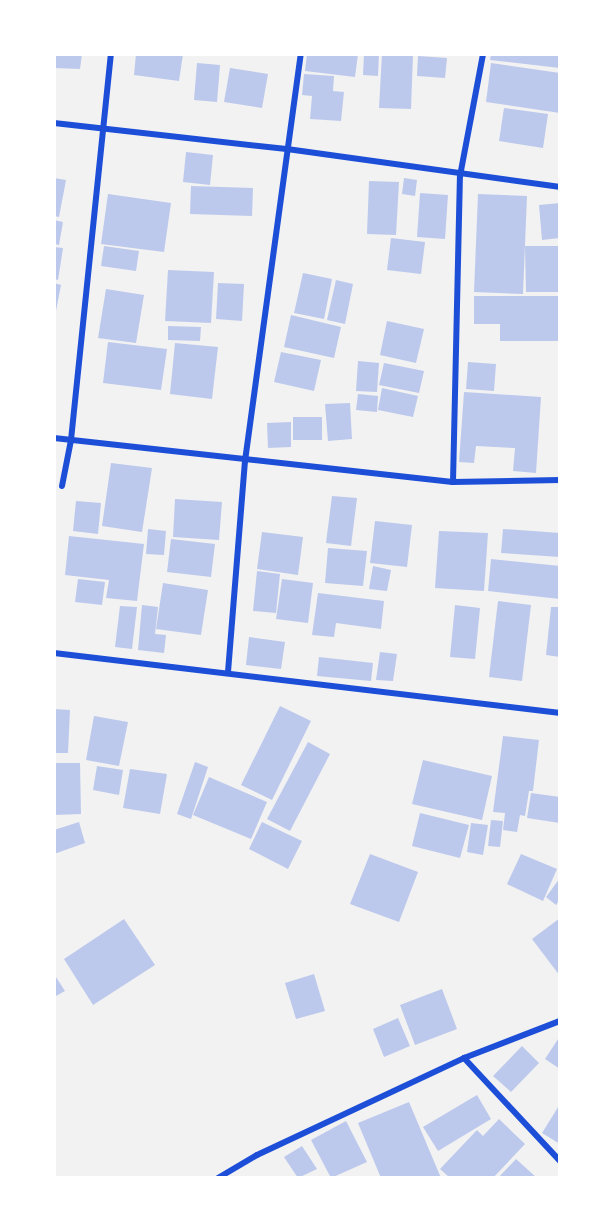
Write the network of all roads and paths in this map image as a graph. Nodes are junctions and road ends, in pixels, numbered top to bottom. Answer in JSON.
{"nodes":[{"id":1,"x":111,"y":54,"type":"edge"},
{"id":2,"x":301,"y":54,"type":"edge"},
{"id":3,"x":483,"y":54,"type":"edge"},
{"id":4,"x":54,"y":123,"type":"edge"},
{"id":5,"x":101,"y":129,"type":"junction"},
{"id":6,"x":287,"y":149,"type":"junction"},
{"id":7,"x":460,"y":176,"type":"junction"},
{"id":8,"x":560,"y":188,"type":"edge"},
{"id":9,"x":54,"y":438,"type":"edge"},
{"id":10,"x":71,"y":440,"type":"junction"},
{"id":11,"x":245,"y":461,"type":"junction"},
{"id":12,"x":560,"y":480,"type":"edge"},
{"id":13,"x":453,"y":482,"type":"junction"},
{"id":14,"x":62,"y":486,"type":"dead end"},
{"id":15,"x":54,"y":653,"type":"edge"},
{"id":16,"x":228,"y":672,"type":"junction"},
{"id":17,"x":560,"y":713,"type":"edge"},
{"id":18,"x":560,"y":1021,"type":"edge"},
{"id":19,"x":464,"y":1058,"type":"junction"},
{"id":20,"x":560,"y":1161,"type":"edge"},
{"id":21,"x":218,"y":1178,"type":"edge"}],
"edges":[{"from":1,"to":5,"type":"street"},
{"from":2,"to":6,"type":"street"},
{"from":3,"to":7,"type":"street"},
{"from":4,"to":5,"type":"street"},
{"from":5,"to":6,"type":"street"},
{"from":5,"to":10,"type":"street"},
{"from":6,"to":7,"type":"street"},
{"from":6,"to":11,"type":"street"},
{"from":7,"to":8,"type":"street"},
{"from":7,"to":13,"type":"street"},
{"from":9,"to":10,"type":"street"},
{"from":10,"to":11,"type":"street"},
{"from":10,"to":14,"type":"street"},
{"from":11,"to":13,"type":"street"},
{"from":11,"to":16,"type":"street"},
{"from":12,"to":13,"type":"street"},
{"from":15,"to":16,"type":"street"},
{"from":16,"to":17,"type":"street"},
{"from":18,"to":19,"type":"street"},
{"from":19,"to":20,"type":"street"},
{"from":19,"to":21,"type":"street"}]}
